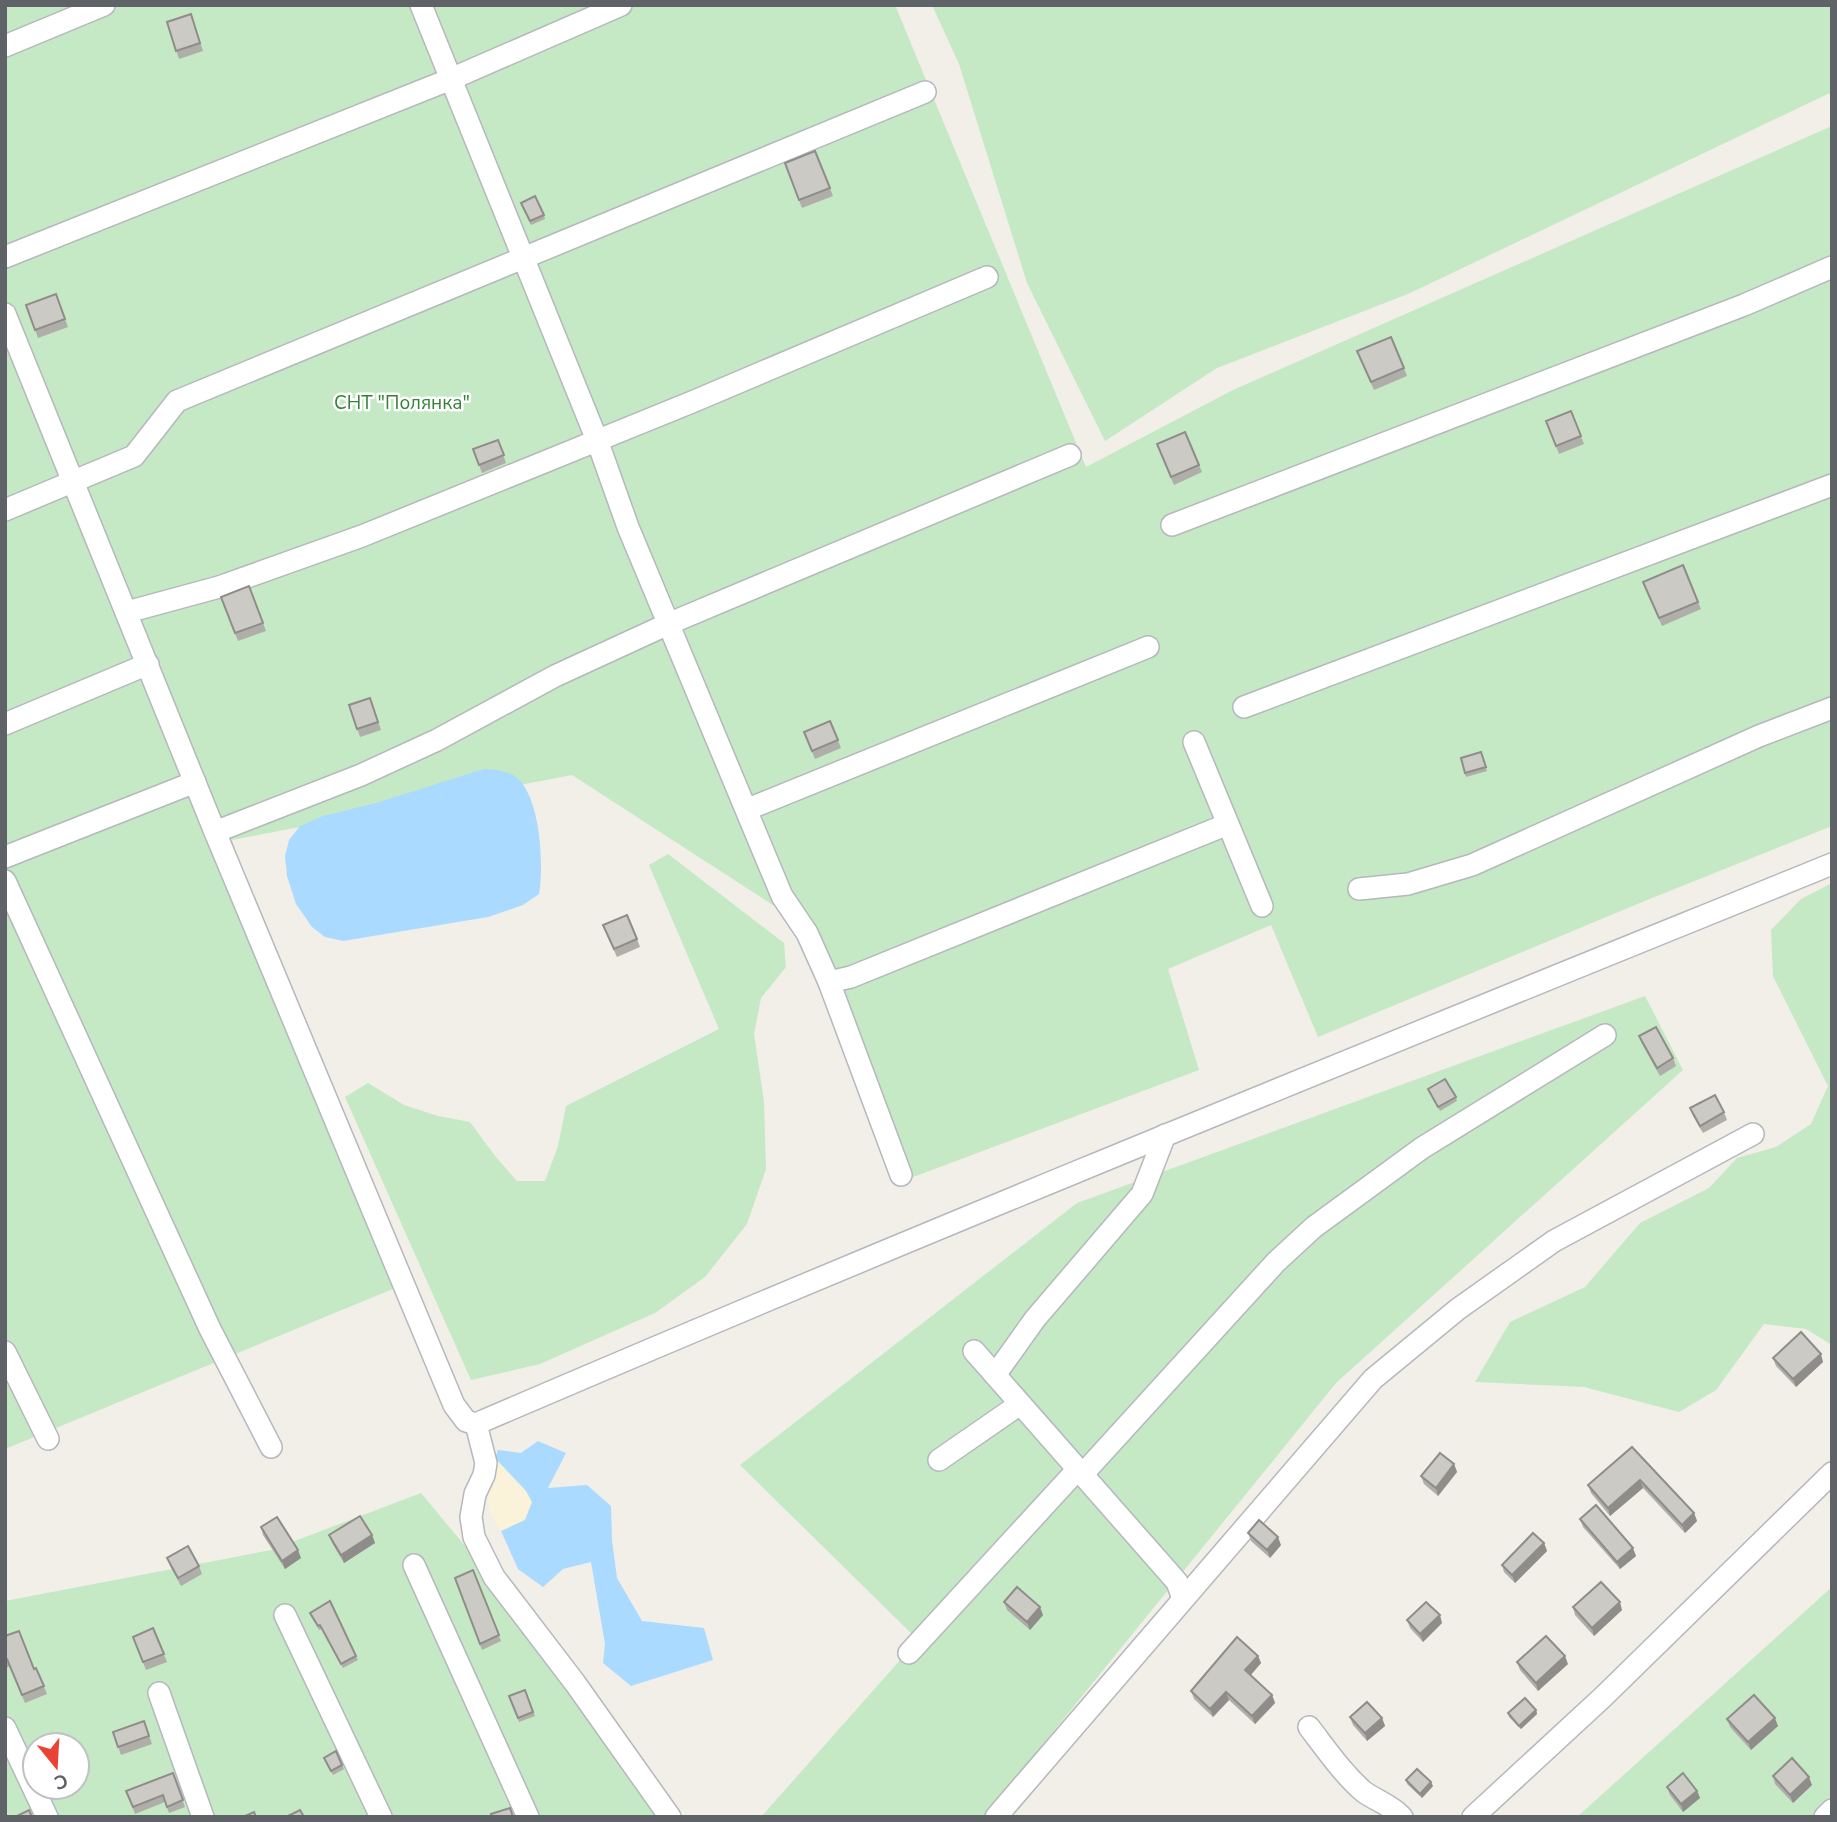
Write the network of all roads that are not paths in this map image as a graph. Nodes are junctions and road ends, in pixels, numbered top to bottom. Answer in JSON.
{"nodes":[{"id":1,"x":104,"y":5,"type":"edge"},
{"id":2,"x":421,"y":5,"type":"edge"},
{"id":3,"x":621,"y":5,"type":"edge"},
{"id":4,"x":5,"y":46,"type":"edge"},
{"id":5,"x":451,"y":79,"type":"junction"},
{"id":6,"x":925,"y":92,"type":"dead end"},
{"id":7,"x":5,"y":257,"type":"edge"},
{"id":8,"x":523,"y":258,"type":"junction"},
{"id":9,"x":1832,"y":267,"type":"edge"},
{"id":10,"x":987,"y":277,"type":"dead end"},
{"id":11,"x":5,"y":314,"type":"edge"},
{"id":12,"x":597,"y":440,"type":"junction"},
{"id":13,"x":1070,"y":456,"type":"dead end"},
{"id":14,"x":74,"y":481,"type":"junction"},
{"id":15,"x":1832,"y":485,"type":"edge"},
{"id":16,"x":5,"y":509,"type":"edge"},
{"id":17,"x":1172,"y":525,"type":"dead end"},
{"id":18,"x":127,"y":612,"type":"junction"},
{"id":19,"x":668,"y":624,"type":"junction"},
{"id":20,"x":1148,"y":647,"type":"dead end"},
{"id":21,"x":148,"y":664,"type":"junction"},
{"id":22,"x":1244,"y":707,"type":"dead end"},
{"id":23,"x":1832,"y":708,"type":"edge"},
{"id":24,"x":5,"y":724,"type":"edge"},
{"id":25,"x":1194,"y":742,"type":"dead end"},
{"id":26,"x":195,"y":782,"type":"junction"},
{"id":27,"x":748,"y":809,"type":"junction"},
{"id":28,"x":1228,"y":824,"type":"junction"},
{"id":29,"x":215,"y":832,"type":"junction"},
{"id":30,"x":5,"y":857,"type":"edge"},
{"id":31,"x":1832,"y":864,"type":"edge"},
{"id":32,"x":5,"y":881,"type":"edge"},
{"id":33,"x":1359,"y":889,"type":"dead end"},
{"id":34,"x":1262,"y":906,"type":"dead end"},
{"id":35,"x":829,"y":982,"type":"junction"},
{"id":36,"x":1605,"y":1035,"type":"dead end"},
{"id":37,"x":1753,"y":1134,"type":"dead end"},
{"id":38,"x":1166,"y":1135,"type":"junction"},
{"id":39,"x":901,"y":1175,"type":"dead end"},
{"id":40,"x":974,"y":1351,"type":"dead end"},
{"id":41,"x":5,"y":1352,"type":"edge"},
{"id":42,"x":995,"y":1375,"type":"junction"},
{"id":43,"x":1020,"y":1404,"type":"junction"},
{"id":44,"x":476,"y":1424,"type":"junction"},
{"id":45,"x":48,"y":1439,"type":"dead end"},
{"id":46,"x":271,"y":1447,"type":"dead end"},
{"id":47,"x":939,"y":1460,"type":"dead end"},
{"id":48,"x":1079,"y":1472,"type":"junction"},
{"id":49,"x":1832,"y":1473,"type":"edge"},
{"id":50,"x":414,"y":1565,"type":"dead end"},
{"id":51,"x":1183,"y":1599,"type":"junction"},
{"id":52,"x":285,"y":1615,"type":"dead end"},
{"id":53,"x":909,"y":1653,"type":"dead end"},
{"id":54,"x":159,"y":1693,"type":"dead end"},
{"id":55,"x":1309,"y":1727,"type":"dead end"},
{"id":56,"x":5,"y":1728,"type":"edge"},
{"id":57,"x":1832,"y":1810,"type":"edge"},
{"id":58,"x":47,"y":1817,"type":"edge"},
{"id":59,"x":203,"y":1817,"type":"edge"},
{"id":60,"x":381,"y":1817,"type":"edge"},
{"id":61,"x":528,"y":1817,"type":"edge"},
{"id":62,"x":670,"y":1817,"type":"edge"},
{"id":63,"x":996,"y":1817,"type":"edge"},
{"id":64,"x":1402,"y":1817,"type":"edge"},
{"id":65,"x":1473,"y":1817,"type":"edge"},
{"id":66,"x":1825,"y":1817,"type":"edge"}],
"edges":[{"from":1,"to":4,"type":"street"},
{"from":2,"to":5,"type":"street"},
{"from":3,"to":5,"type":"street"},
{"from":5,"to":7,"type":"street"},
{"from":5,"to":8,"type":"street"},
{"from":6,"to":8,"type":"street"},
{"from":8,"to":12,"type":"street"},
{"from":8,"to":14,"type":"street"},
{"from":9,"to":17,"type":"street"},
{"from":10,"to":12,"type":"street"},
{"from":11,"to":14,"type":"street"},
{"from":12,"to":18,"type":"street"},
{"from":12,"to":19,"type":"street"},
{"from":13,"to":19,"type":"street"},
{"from":14,"to":16,"type":"street"},
{"from":14,"to":18,"type":"street"},
{"from":15,"to":22,"type":"street"},
{"from":18,"to":21,"type":"street"},
{"from":19,"to":27,"type":"street"},
{"from":19,"to":29,"type":"street"},
{"from":20,"to":27,"type":"street"},
{"from":21,"to":24,"type":"street"},
{"from":21,"to":26,"type":"street"},
{"from":23,"to":33,"type":"street"},
{"from":25,"to":28,"type":"street"},
{"from":26,"to":29,"type":"street"},
{"from":26,"to":30,"type":"street"},
{"from":27,"to":35,"type":"street"},
{"from":28,"to":34,"type":"street"},
{"from":28,"to":35,"type":"street"},
{"from":29,"to":44,"type":"street"},
{"from":31,"to":38,"type":"street"},
{"from":32,"to":46,"type":"street"},
{"from":35,"to":39,"type":"street"},
{"from":36,"to":48,"type":"street"},
{"from":37,"to":51,"type":"street"},
{"from":38,"to":42,"type":"street"},
{"from":38,"to":44,"type":"street"},
{"from":40,"to":42,"type":"street"},
{"from":41,"to":45,"type":"street"},
{"from":42,"to":43,"type":"street"},
{"from":43,"to":47,"type":"street"},
{"from":43,"to":48,"type":"street"},
{"from":44,"to":62,"type":"street"},
{"from":48,"to":51,"type":"street"},
{"from":48,"to":53,"type":"street"},
{"from":49,"to":65,"type":"street"},
{"from":50,"to":61,"type":"street"},
{"from":51,"to":63,"type":"street"},
{"from":52,"to":60,"type":"street"},
{"from":54,"to":59,"type":"street"},
{"from":55,"to":64,"type":"street"},
{"from":56,"to":58,"type":"street"},
{"from":57,"to":66,"type":"street"}]}
